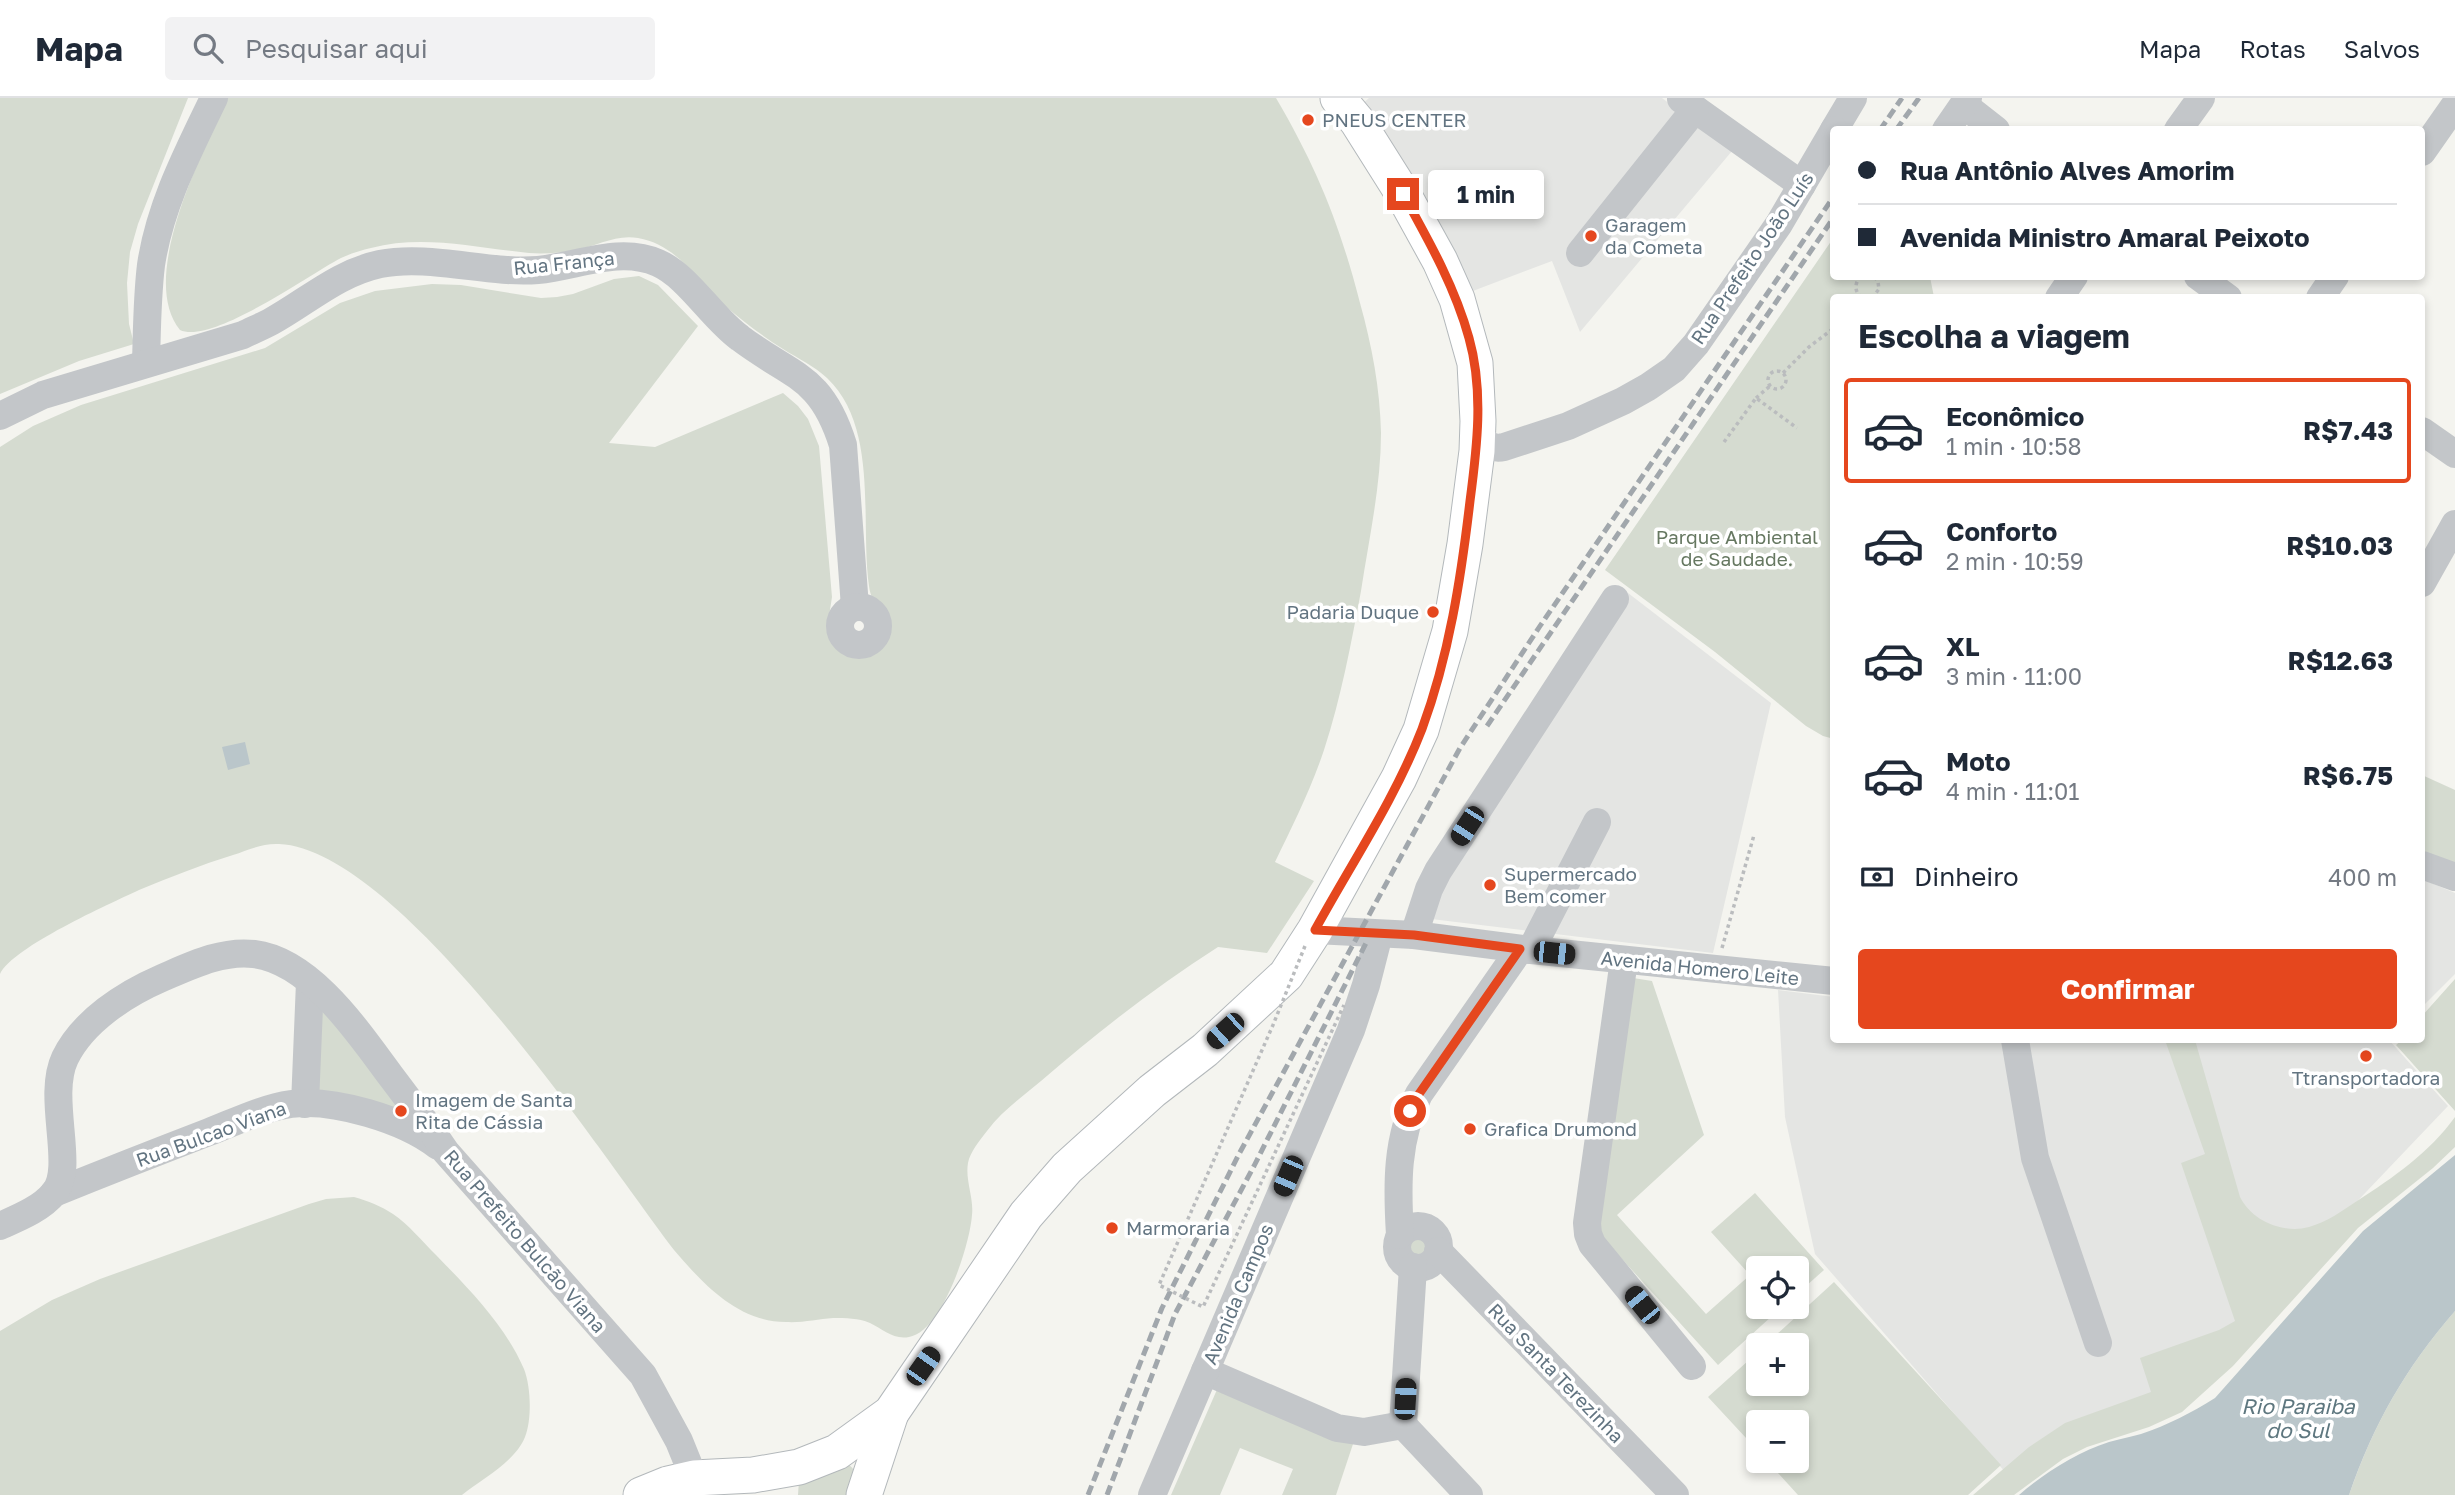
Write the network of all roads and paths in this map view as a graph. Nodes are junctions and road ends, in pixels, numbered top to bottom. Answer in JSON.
{"nodes":[{"id":1,"x":214,"y":98,"type":"edge"},
{"id":2,"x":1853,"y":98,"type":"edge"},
{"id":3,"x":2201,"y":98,"type":"edge"},
{"id":4,"x":1345,"y":100,"type":"edge"},
{"id":5,"x":1966,"y":101,"type":"edge"},
{"id":6,"x":1687,"y":104,"type":"edge"},
{"id":7,"x":2455,"y":106,"type":"edge"},
{"id":8,"x":1836,"y":126,"type":"edge"},
{"id":9,"x":1949,"y":126,"type":"edge"},
{"id":10,"x":1992,"y":126,"type":"edge"},
{"id":11,"x":2181,"y":126,"type":"edge"},
{"id":12,"x":1830,"y":137,"type":"edge"},
{"id":13,"x":2425,"y":148,"type":"edge"},
{"id":14,"x":1802,"y":185,"type":"junction"},
{"id":15,"x":1580,"y":253,"type":"dead end"},
{"id":16,"x":2203,"y":280,"type":"edge"},
{"id":17,"x":2223,"y":294,"type":"edge"},
{"id":18,"x":1830,"y":331,"type":"edge"},
{"id":19,"x":146,"y":363,"type":"junction"},
{"id":20,"x":1783,"y":373,"type":"junction"},
{"id":21,"x":1770,"y":386,"type":"junction"},
{"id":22,"x":1756,"y":398,"type":"junction"},
{"id":23,"x":0,"y":416,"type":"edge"},
{"id":24,"x":1797,"y":428,"type":"dead end"},
{"id":25,"x":2425,"y":433,"type":"edge"},
{"id":26,"x":1724,"y":442,"type":"dead end"},
{"id":27,"x":1481,"y":452,"type":"junction"},
{"id":28,"x":2455,"y":454,"type":"edge"},
{"id":29,"x":2455,"y":524,"type":"edge"},
{"id":30,"x":2425,"y":578,"type":"edge"},
{"id":31,"x":1615,"y":599,"type":"dead end"},
{"id":32,"x":855,"y":607,"type":"dead end"},
{"id":33,"x":1597,"y":822,"type":"dead end"},
{"id":34,"x":1754,"y":835,"type":"dead end"},
{"id":35,"x":2425,"y":866,"type":"edge"},
{"id":36,"x":2455,"y":877,"type":"edge"},
{"id":37,"x":1379,"y":934,"type":"junction"},
{"id":38,"x":1414,"y":935,"type":"junction"},
{"id":39,"x":1310,"y":938,"type":"junction"},
{"id":40,"x":1526,"y":950,"type":"junction"},
{"id":41,"x":1624,"y":960,"type":"junction"},
{"id":42,"x":1716,"y":970,"type":"junction"},
{"id":43,"x":1830,"y":981,"type":"edge"},
{"id":44,"x":310,"y":982,"type":"junction"},
{"id":45,"x":1345,"y":1005,"type":"dead end"},
{"id":46,"x":2016,"y":1043,"type":"edge"},
{"id":47,"x":305,"y":1104,"type":"junction"},
{"id":48,"x":446,"y":1152,"type":"junction"},
{"id":49,"x":57,"y":1190,"type":"junction"},
{"id":50,"x":0,"y":1226,"type":"edge"},
{"id":51,"x":1408,"y":1230,"type":"junction"},
{"id":52,"x":1438,"y":1251,"type":"junction"},
{"id":53,"x":1413,"y":1267,"type":"junction"},
{"id":54,"x":2098,"y":1343,"type":"dead end"},
{"id":55,"x":1692,"y":1366,"type":"dead end"},
{"id":56,"x":1205,"y":1371,"type":"junction"},
{"id":57,"x":891,"y":1413,"type":"junction"},
{"id":58,"x":1403,"y":1425,"type":"junction"},
{"id":59,"x":836,"y":1452,"type":"junction"},
{"id":60,"x":694,"y":1478,"type":"junction"},
{"id":61,"x":796,"y":1481,"type":"edge"},
{"id":62,"x":866,"y":1490,"type":"edge"},
{"id":63,"x":641,"y":1495,"type":"edge"},
{"id":64,"x":1152,"y":1495,"type":"edge"},
{"id":65,"x":1469,"y":1495,"type":"edge"},
{"id":66,"x":1675,"y":1495,"type":"edge"}],
"edges":[{"from":1,"to":19,"type":"street"},
{"from":2,"to":8,"type":"street","name":"Rua Prefeito João Luís"},
{"from":3,"to":11,"type":"street"},
{"from":4,"to":27,"type":"main road"},
{"from":5,"to":9,"type":"street"},
{"from":5,"to":10,"type":"street"},
{"from":6,"to":14,"type":"street"},
{"from":6,"to":15,"type":"street"},
{"from":7,"to":13,"type":"street"},
{"from":12,"to":14,"type":"street","name":"Rua Prefeito João Luís"},
{"from":14,"to":27,"type":"street","name":"Rua Prefeito João Luís"},
{"from":16,"to":17,"type":"street"},
{"from":18,"to":20,"type":"path"},
{"from":19,"to":23,"type":"street","name":"Rua França"},
{"from":19,"to":32,"type":"street","name":"Rua França"},
{"from":20,"to":21,"type":"path"},
{"from":20,"to":21,"type":"path"},
{"from":21,"to":22,"type":"path"},
{"from":22,"to":24,"type":"path"},
{"from":22,"to":26,"type":"path"},
{"from":25,"to":28,"type":"street"},
{"from":27,"to":39,"type":"main road"},
{"from":29,"to":30,"type":"street"},
{"from":31,"to":38,"type":"street"},
{"from":33,"to":40,"type":"street"},
{"from":34,"to":42,"type":"path"},
{"from":35,"to":36,"type":"street"},
{"from":37,"to":38,"type":"street","name":"Avenida Homero Leite"},
{"from":37,"to":39,"type":"street","name":"Avenida Homero Leite"},
{"from":37,"to":56,"type":"street","name":"Avenida Campos"},
{"from":38,"to":40,"type":"street","name":"Avenida Homero Leite"},
{"from":39,"to":45,"type":"path","bridge":true},
{"from":39,"to":57,"type":"main road"},
{"from":40,"to":41,"type":"street","name":"Avenida Homero Leite"},
{"from":40,"to":51,"type":"street"},
{"from":41,"to":42,"type":"street","name":"Avenida Homero Leite"},
{"from":41,"to":55,"type":"street"},
{"from":42,"to":43,"type":"street","name":"Avenida Homero Leite"},
{"from":44,"to":47,"type":"street"},
{"from":44,"to":48,"type":"street","name":"Rua Prefeito Bulcão Viana"},
{"from":44,"to":49,"type":"street","name":"Rua Prefeito Bulcão Viana"},
{"from":46,"to":54,"type":"street"},
{"from":47,"to":48,"type":"street","name":"Rua Bulcao Viana"},
{"from":47,"to":49,"type":"street","name":"Rua Bulcao Viana"},
{"from":48,"to":60,"type":"street","name":"Rua Prefeito Bulcão Viana"},
{"from":49,"to":50,"type":"street","name":"Rua Bulcao Viana"},
{"from":51,"to":52,"type":"street"},
{"from":51,"to":53,"type":"street"},
{"from":52,"to":53,"type":"street"},
{"from":52,"to":66,"type":"street","name":"Rua Santa Terezinha"},
{"from":53,"to":58,"type":"street"},
{"from":56,"to":58,"type":"street"},
{"from":56,"to":64,"type":"street","name":"Avenida Campos"},
{"from":57,"to":59,"type":"main road"},
{"from":57,"to":62,"type":"main road"},
{"from":58,"to":65,"type":"street"},
{"from":59,"to":61,"type":"main road"},
{"from":59,"to":62,"type":"main road"},
{"from":60,"to":61,"type":"main road"},
{"from":60,"to":63,"type":"main road"}]}
